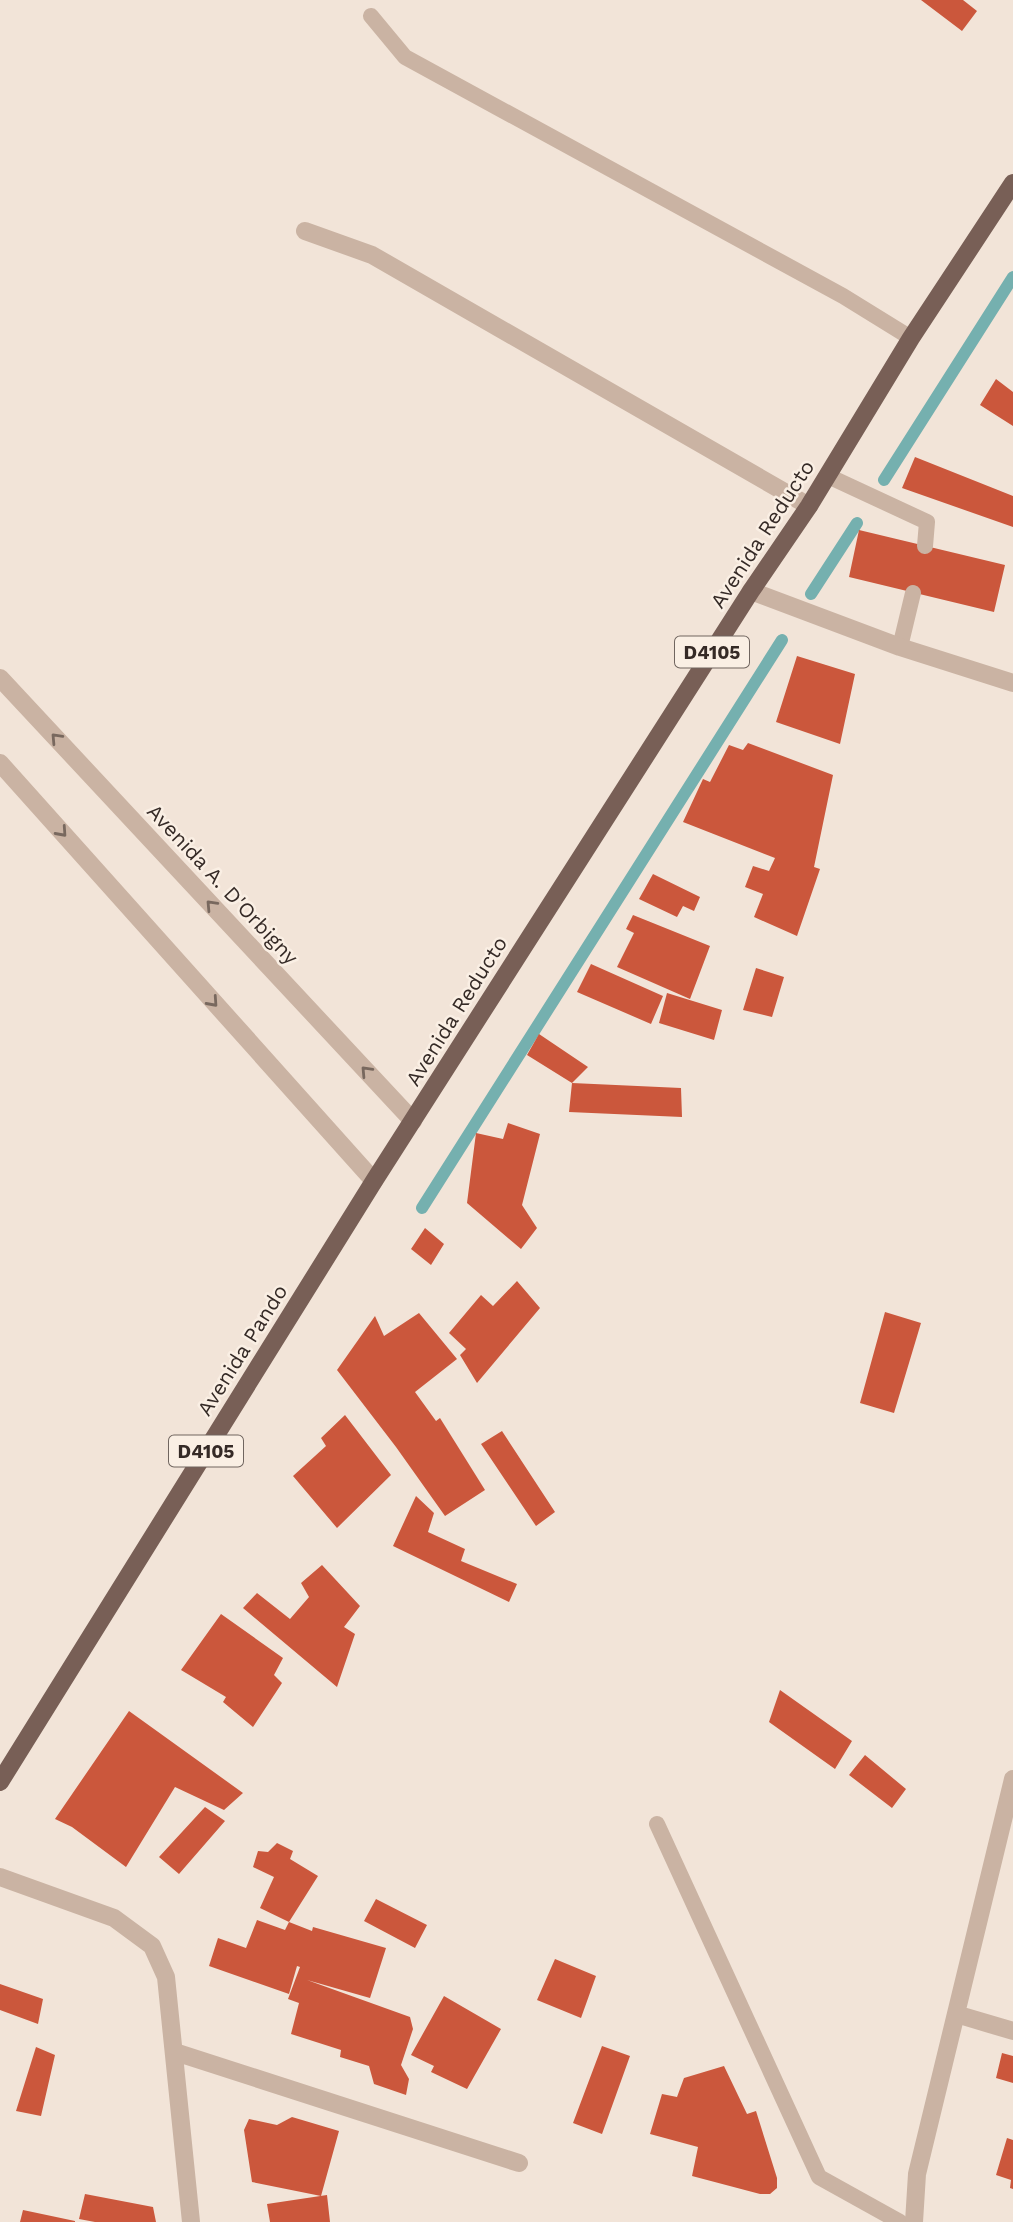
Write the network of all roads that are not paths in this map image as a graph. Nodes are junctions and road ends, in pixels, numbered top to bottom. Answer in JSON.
{"nodes":[{"id":1,"x":371,"y":16,"type":"dead end"},
{"id":2,"x":1013,"y":183,"type":"edge"},
{"id":3,"x":305,"y":231,"type":"dead end"},
{"id":4,"x":911,"y":338,"type":"junction"},
{"id":5,"x":828,"y":476,"type":"junction"},
{"id":6,"x":809,"y":506,"type":"junction"},
{"id":7,"x":925,"y":546,"type":"dead end"},
{"id":8,"x":751,"y":591,"type":"junction"},
{"id":9,"x":913,"y":593,"type":"dead end"},
{"id":10,"x":900,"y":646,"type":"junction"},
{"id":11,"x":0,"y":678,"type":"edge"},
{"id":12,"x":1013,"y":683,"type":"edge"},
{"id":13,"x":0,"y":763,"type":"edge"},
{"id":14,"x":413,"y":1121,"type":"junction"},
{"id":15,"x":374,"y":1181,"type":"junction"},
{"id":16,"x":1013,"y":1779,"type":"edge"},
{"id":17,"x":0,"y":1782,"type":"edge"},
{"id":18,"x":657,"y":1824,"type":"dead end"},
{"id":19,"x":0,"y":1877,"type":"edge"},
{"id":20,"x":956,"y":2014,"type":"junction"},
{"id":21,"x":1013,"y":2031,"type":"edge"},
{"id":22,"x":175,"y":2052,"type":"junction"},
{"id":23,"x":519,"y":2163,"type":"dead end"},
{"id":24,"x":191,"y":2222,"type":"edge"},
{"id":25,"x":900,"y":2222,"type":"edge"},
{"id":26,"x":914,"y":2222,"type":"edge"}],
"edges":[{"from":1,"to":4,"type":"lane"},
{"from":2,"to":4,"type":"main road","name":"Avenida Reducto","number":"D4105"},
{"from":3,"to":6,"type":"street"},
{"from":4,"to":5,"type":"main road","name":"Avenida Reducto","number":"D4105"},
{"from":5,"to":6,"type":"main road","name":"Avenida Reducto","number":"D4105"},
{"from":5,"to":7,"type":"lane"},
{"from":6,"to":8,"type":"main road","name":"Avenida Reducto","number":"D4105"},
{"from":8,"to":10,"type":"street"},
{"from":8,"to":14,"type":"main road","name":"Avenida Reducto","number":"D4105"},
{"from":9,"to":10,"type":"lane"},
{"from":10,"to":12,"type":"street"},
{"from":14,"to":11,"type":"street","name":"Avenida A. D'Orbigny","one_way":true},
{"from":13,"to":15,"type":"street","one_way":true},
{"from":14,"to":15,"type":"main road","name":"Avenida Pando","number":"D4105"},
{"from":15,"to":17,"type":"main road","name":"Avenida Pando","number":"D4105"},
{"from":16,"to":20,"type":"street"},
{"from":18,"to":25,"type":"lane"},
{"from":19,"to":22,"type":"street"},
{"from":20,"to":21,"type":"street"},
{"from":20,"to":26,"type":"street"},
{"from":22,"to":23,"type":"street"},
{"from":22,"to":24,"type":"street"}]}
